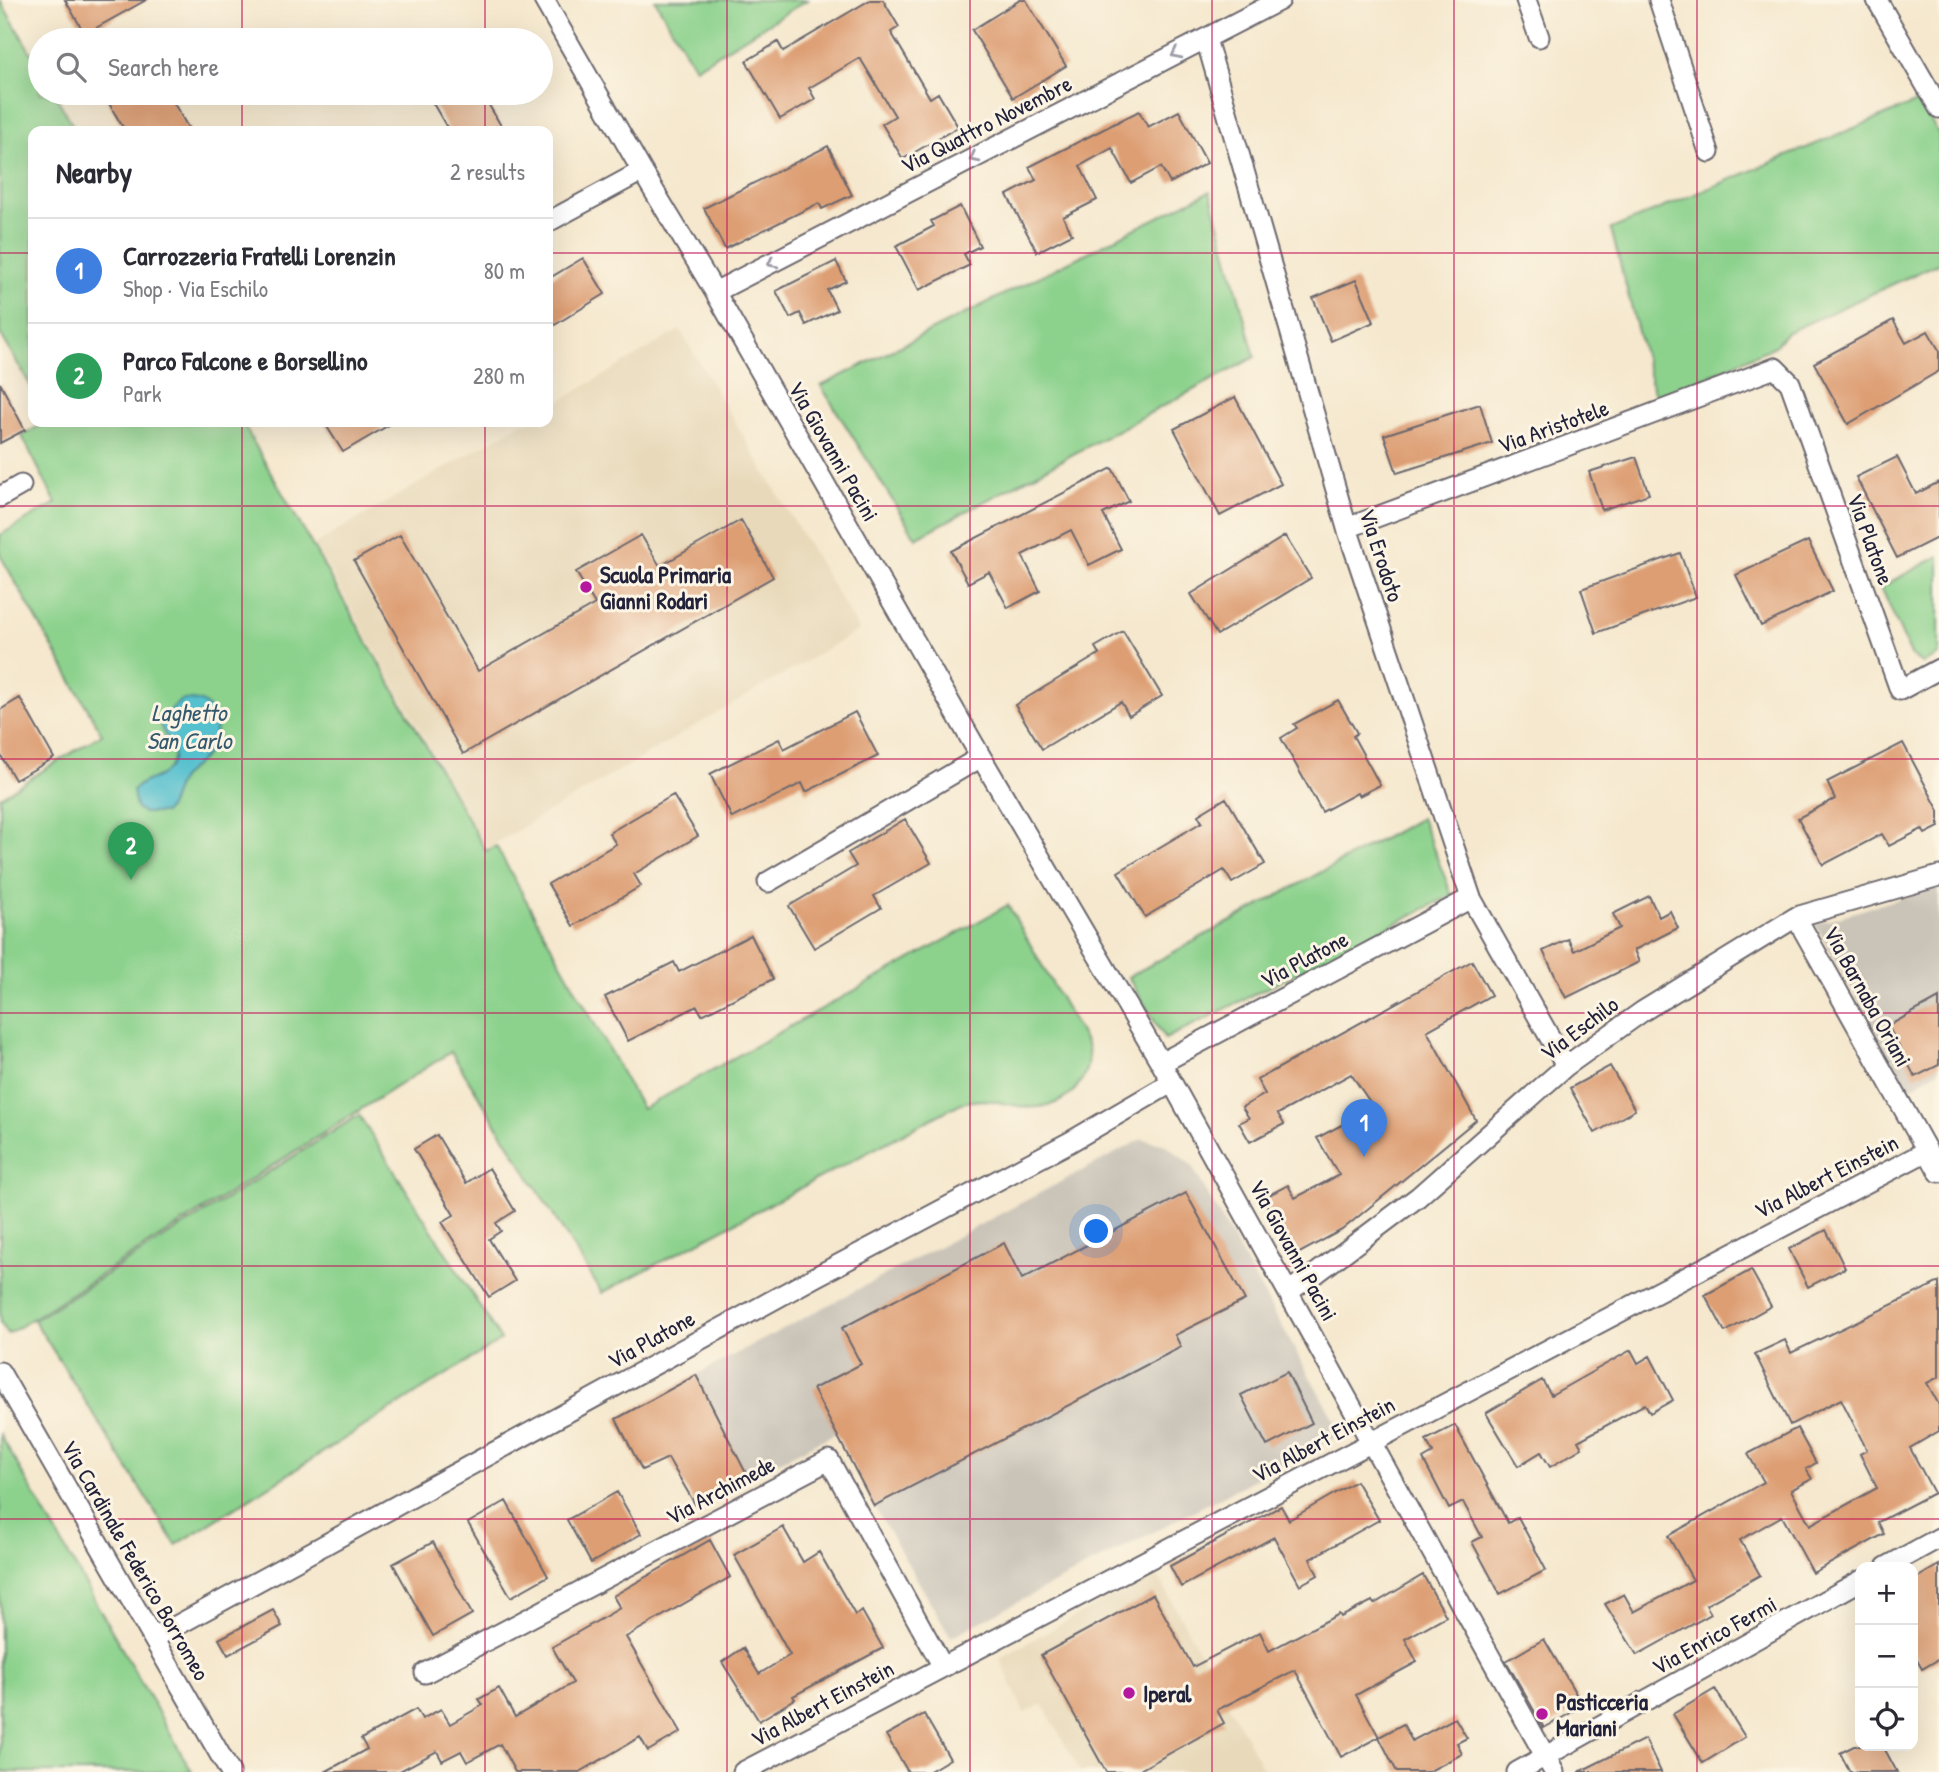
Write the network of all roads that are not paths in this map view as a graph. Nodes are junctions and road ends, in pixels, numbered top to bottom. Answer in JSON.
{"nodes":[{"id":1,"x":544,"y":0,"type":"edge"},
{"id":2,"x":1280,"y":0,"type":"edge"},
{"id":3,"x":1526,"y":0,"type":"edge"},
{"id":4,"x":1659,"y":0,"type":"edge"},
{"id":5,"x":1877,"y":0,"type":"edge"},
{"id":6,"x":1539,"y":37,"type":"dead end"},
{"id":7,"x":1206,"y":39,"type":"junction"},
{"id":8,"x":1939,"y":108,"type":"edge"},
{"id":9,"x":1709,"y":152,"type":"dead end"},
{"id":10,"x":642,"y":171,"type":"junction"},
{"id":11,"x":553,"y":219,"type":"edge"},
{"id":12,"x":715,"y":292,"type":"junction"},
{"id":13,"x":1775,"y":368,"type":"joint"},
{"id":14,"x":21,"y":485,"type":"dead end"},
{"id":15,"x":0,"y":497,"type":"edge"},
{"id":16,"x":1347,"y":528,"type":"junction"},
{"id":17,"x":1939,"y":669,"type":"edge"},
{"id":18,"x":981,"y":757,"type":"junction"},
{"id":19,"x":1939,"y":876,"type":"edge"},
{"id":20,"x":768,"y":882,"type":"dead end"},
{"id":21,"x":1471,"y":898,"type":"junction"},
{"id":22,"x":1796,"y":918,"type":"junction"},
{"id":23,"x":1161,"y":1063,"type":"junction"},
{"id":24,"x":1566,"y":1066,"type":"junction"},
{"id":25,"x":1171,"y":1083,"type":"junction"},
{"id":26,"x":1927,"y":1151,"type":"junction"},
{"id":27,"x":1939,"y":1172,"type":"edge"},
{"id":28,"x":1289,"y":1291,"type":"junction"},
{"id":29,"x":0,"y":1372,"type":"edge"},
{"id":30,"x":1372,"y":1442,"type":"junction"},
{"id":31,"x":1939,"y":1538,"type":"edge"},
{"id":32,"x":1895,"y":1562,"type":"edge"},
{"id":33,"x":1855,"y":1584,"type":"edge"},
{"id":34,"x":154,"y":1638,"type":"junction"},
{"id":35,"x":943,"y":1667,"type":"junction"},
{"id":36,"x":425,"y":1673,"type":"dead end"},
{"id":37,"x":1549,"y":1764,"type":"edge"},
{"id":38,"x":230,"y":1772,"type":"edge"},
{"id":39,"x":743,"y":1772,"type":"edge"},
{"id":40,"x":1517,"y":1772,"type":"edge"}],
"edges":[{"from":1,"to":10,"type":"street","name":"Via Giovanni Pacini"},
{"from":2,"to":7,"type":"street","name":"Via Quattro Novembre"},
{"from":3,"to":6,"type":"street"},
{"from":4,"to":9,"type":"street"},
{"from":5,"to":8,"type":"street"},
{"from":7,"to":12,"type":"street","name":"Via Quattro Novembre","one_way":true},
{"from":7,"to":16,"type":"street","name":"Via Erodoto"},
{"from":10,"to":11,"type":"street"},
{"from":10,"to":12,"type":"street","name":"Via Giovanni Pacini"},
{"from":12,"to":18,"type":"street","name":"Via Giovanni Pacini"},
{"from":13,"to":16,"type":"street","name":"Via Aristotele"},
{"from":13,"to":17,"type":"street","name":"Via Platone"},
{"from":14,"to":15,"type":"street"},
{"from":16,"to":21,"type":"street","name":"Via Erodoto"},
{"from":18,"to":20,"type":"street"},
{"from":18,"to":23,"type":"street","name":"Via Giovanni Pacini"},
{"from":19,"to":22,"type":"street","name":"Via Eschilo"},
{"from":21,"to":23,"type":"street","name":"Via Platone"},
{"from":21,"to":24,"type":"street","name":"Via Erodoto"},
{"from":22,"to":24,"type":"street","name":"Via Eschilo"},
{"from":22,"to":26,"type":"street","name":"Via Barnaba Oriani"},
{"from":23,"to":25,"type":"street","name":"Via Giovanni Pacini"},
{"from":24,"to":28,"type":"street","name":"Via Eschilo"},
{"from":25,"to":28,"type":"street","name":"Via Giovanni Pacini"},
{"from":25,"to":34,"type":"street","name":"Via Platone"},
{"from":26,"to":27,"type":"street","name":"Via Barnaba Oriani"},
{"from":26,"to":30,"type":"street","name":"Via Albert Einstein"},
{"from":28,"to":30,"type":"street","name":"Via Giovanni Pacini"},
{"from":29,"to":34,"type":"street","name":"Via Cardinale Federico Borromeo"},
{"from":30,"to":35,"type":"street","name":"Via Albert Einstein"},
{"from":30,"to":37,"type":"street","name":"Via Giovanni Pacini"},
{"from":31,"to":32,"type":"street"},
{"from":33,"to":37,"type":"street","name":"Via Enrico Fermi"},
{"from":34,"to":38,"type":"street","name":"Via Cardinale Federico Borromeo"},
{"from":35,"to":36,"type":"street","name":"Via Archimede"},
{"from":35,"to":39,"type":"street","name":"Via Albert Einstein"},
{"from":37,"to":40,"type":"street","name":"Via Enrico Fermi"}]}
